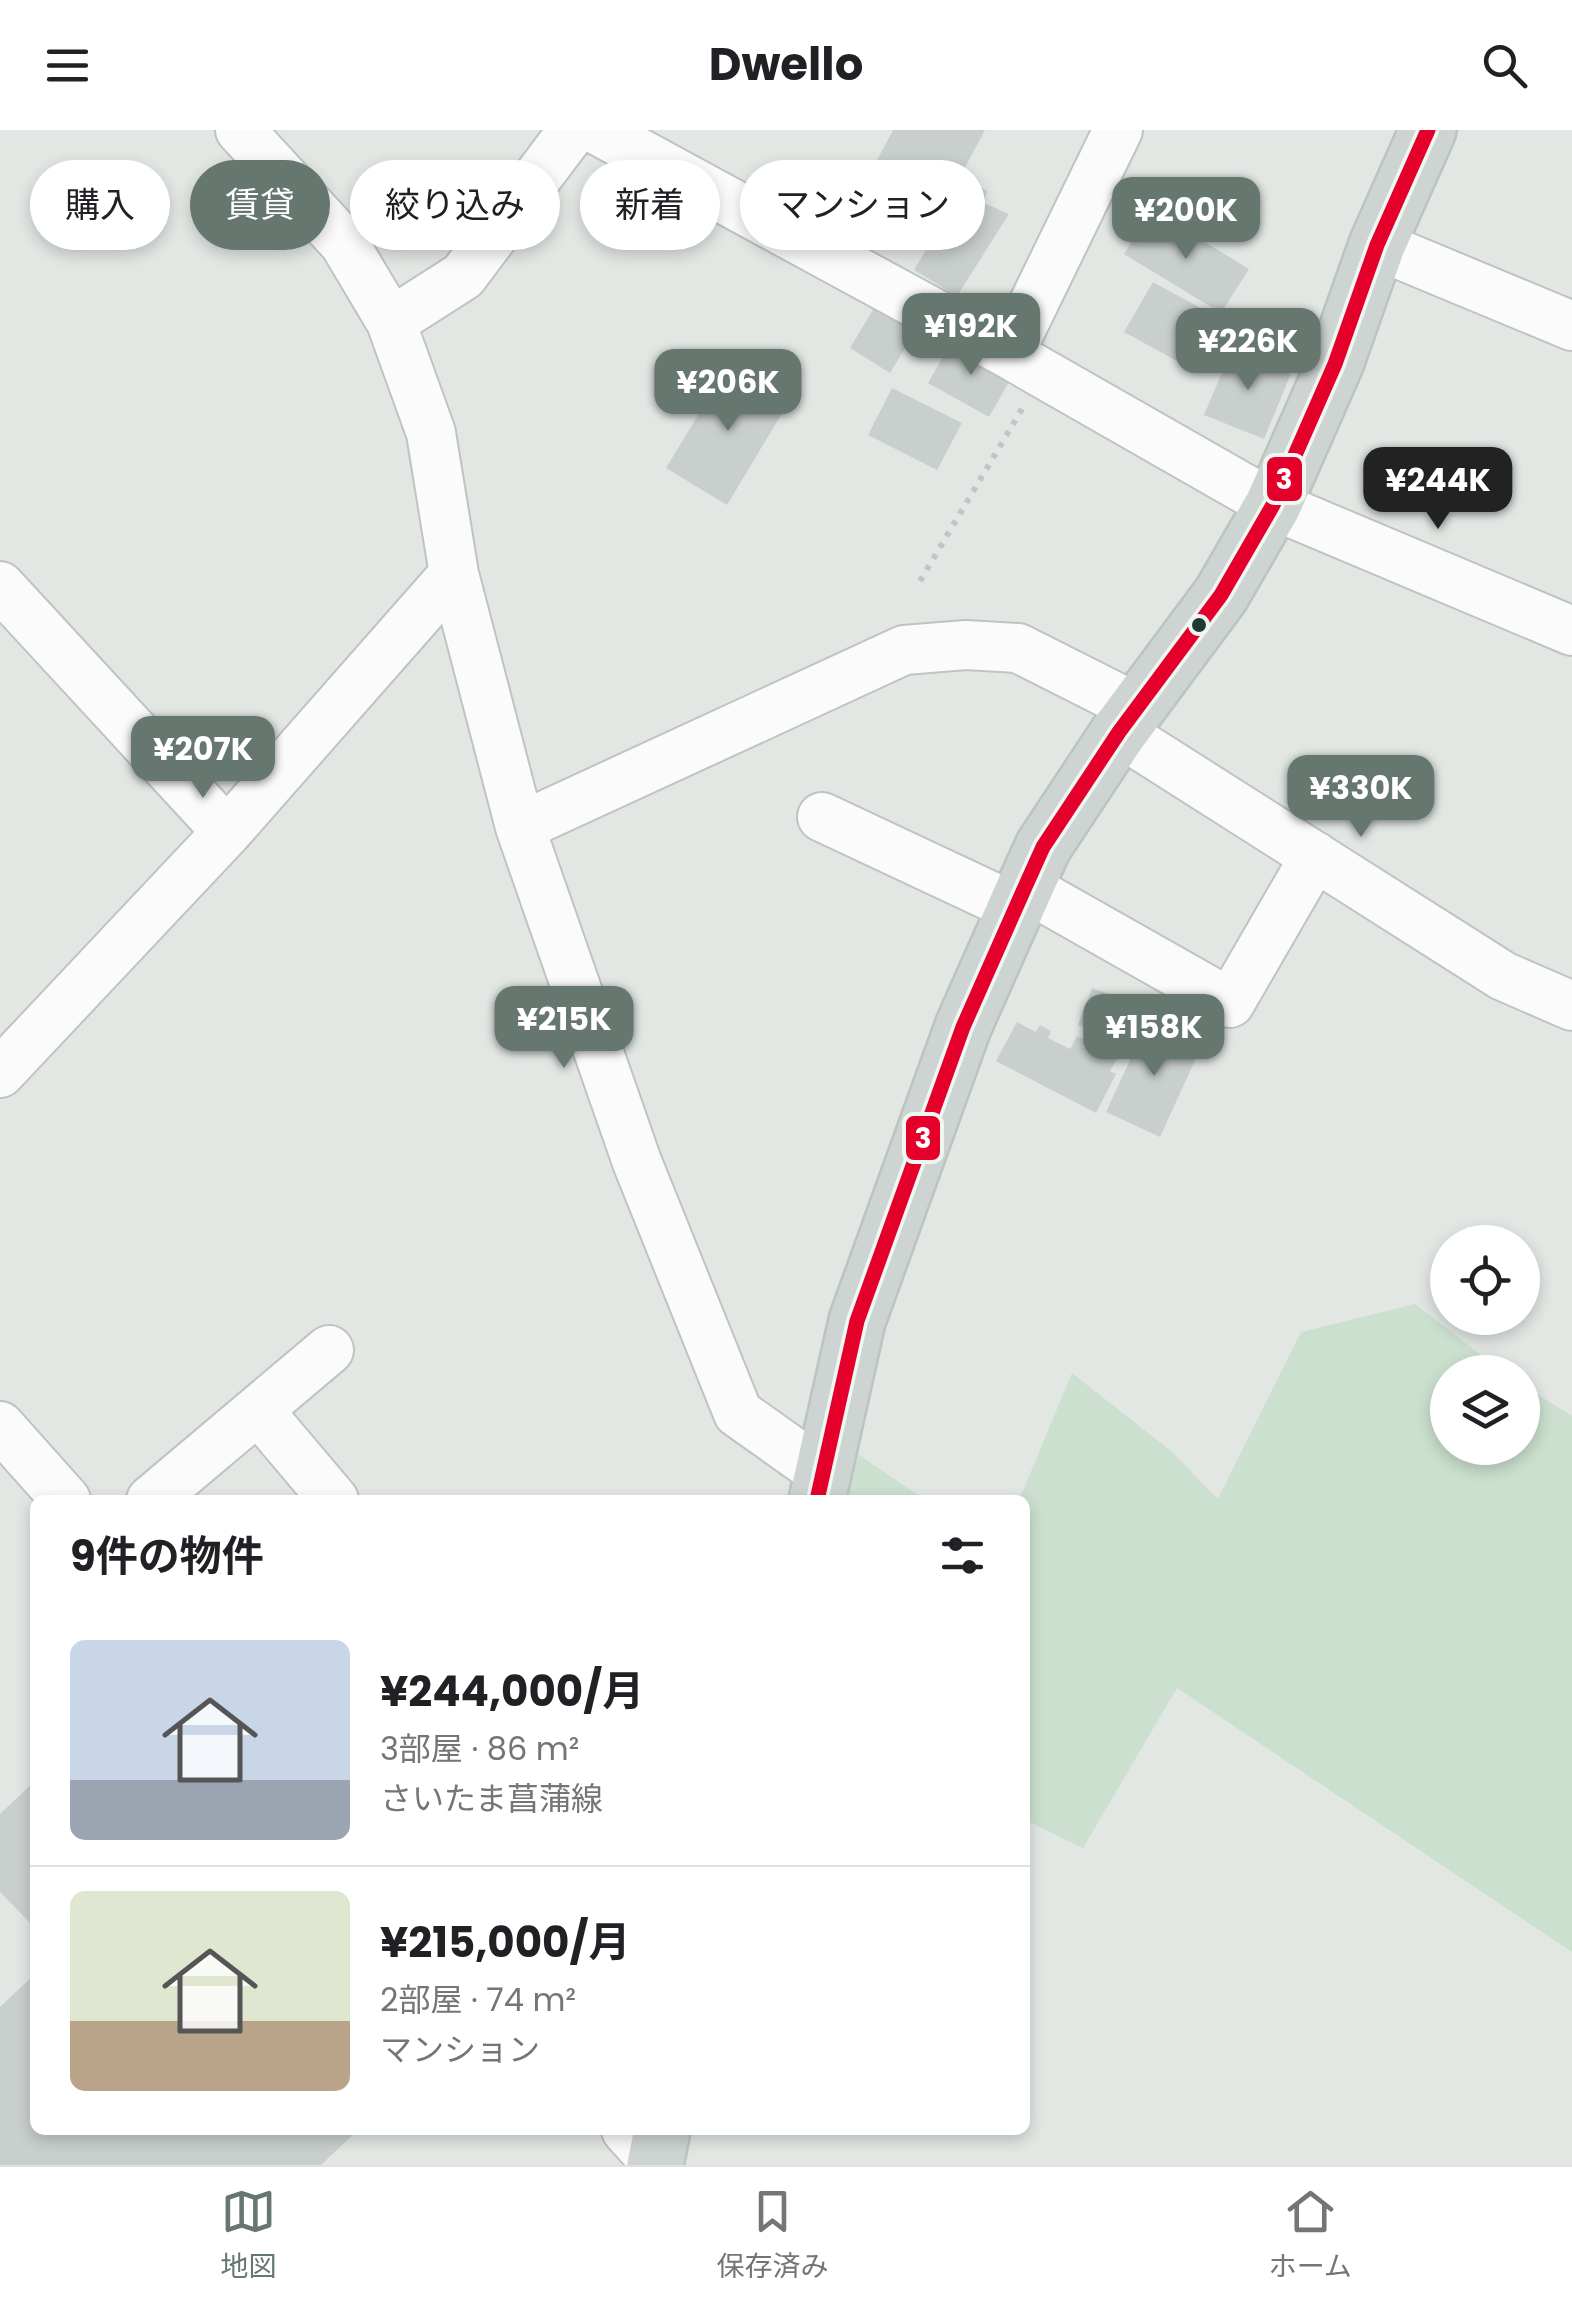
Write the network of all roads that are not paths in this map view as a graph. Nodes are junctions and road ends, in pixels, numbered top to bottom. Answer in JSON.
{"nodes":[{"id":1,"x":240,"y":130,"type":"edge"},
{"id":2,"x":1118,"y":130,"type":"edge"},
{"id":3,"x":1428,"y":130,"type":"edge"},
{"id":4,"x":595,"y":131,"type":"edge"},
{"id":5,"x":1378,"y":245,"type":"junction"},
{"id":6,"x":391,"y":322,"type":"junction"},
{"id":7,"x":1572,"y":326,"type":"edge"},
{"id":8,"x":1026,"y":364,"type":"junction"},
{"id":9,"x":1274,"y":505,"type":"junction"},
{"id":10,"x":454,"y":574,"type":"junction"},
{"id":11,"x":0,"y":586,"type":"edge"},
{"id":12,"x":1572,"y":632,"type":"edge"},
{"id":13,"x":1128,"y":720,"type":"junction"},
{"id":14,"x":822,"y":817,"type":"dead end"},
{"id":15,"x":520,"y":827,"type":"junction"},
{"id":16,"x":227,"y":832,"type":"junction"},
{"id":17,"x":1315,"y":856,"type":"junction"},
{"id":18,"x":1020,"y":898,"type":"junction"},
{"id":19,"x":1569,"y":996,"type":"edge"},
{"id":20,"x":0,"y":1073,"type":"edge"},
{"id":21,"x":328,"y":1350,"type":"dead end"},
{"id":22,"x":258,"y":1410,"type":"junction"},
{"id":23,"x":0,"y":1426,"type":"edge"},
{"id":24,"x":820,"y":1487,"type":"edge"},
{"id":25,"x":62,"y":1495,"type":"edge"},
{"id":26,"x":157,"y":1495,"type":"edge"},
{"id":27,"x":330,"y":1495,"type":"edge"}],
"edges":[{"from":1,"to":6,"type":"street"},
{"from":2,"to":8,"type":"street"},
{"from":3,"to":5,"type":"main road"},
{"from":4,"to":6,"type":"street"},
{"from":4,"to":8,"type":"street"},
{"from":5,"to":7,"type":"street"},
{"from":5,"to":9,"type":"main road"},
{"from":6,"to":10,"type":"street"},
{"from":8,"to":9,"type":"street"},
{"from":9,"to":12,"type":"street"},
{"from":9,"to":13,"type":"main road"},
{"from":10,"to":15,"type":"street"},
{"from":10,"to":16,"type":"street"},
{"from":11,"to":16,"type":"street"},
{"from":13,"to":15,"type":"street"},
{"from":13,"to":17,"type":"street"},
{"from":13,"to":18,"type":"main road"},
{"from":14,"to":18,"type":"street"},
{"from":15,"to":24,"type":"street"},
{"from":16,"to":20,"type":"street"},
{"from":17,"to":18,"type":"street"},
{"from":17,"to":19,"type":"street"},
{"from":18,"to":24,"type":"main road"},
{"from":21,"to":22,"type":"street"},
{"from":22,"to":26,"type":"street"},
{"from":22,"to":27,"type":"street"},
{"from":23,"to":25,"type":"street"}]}
